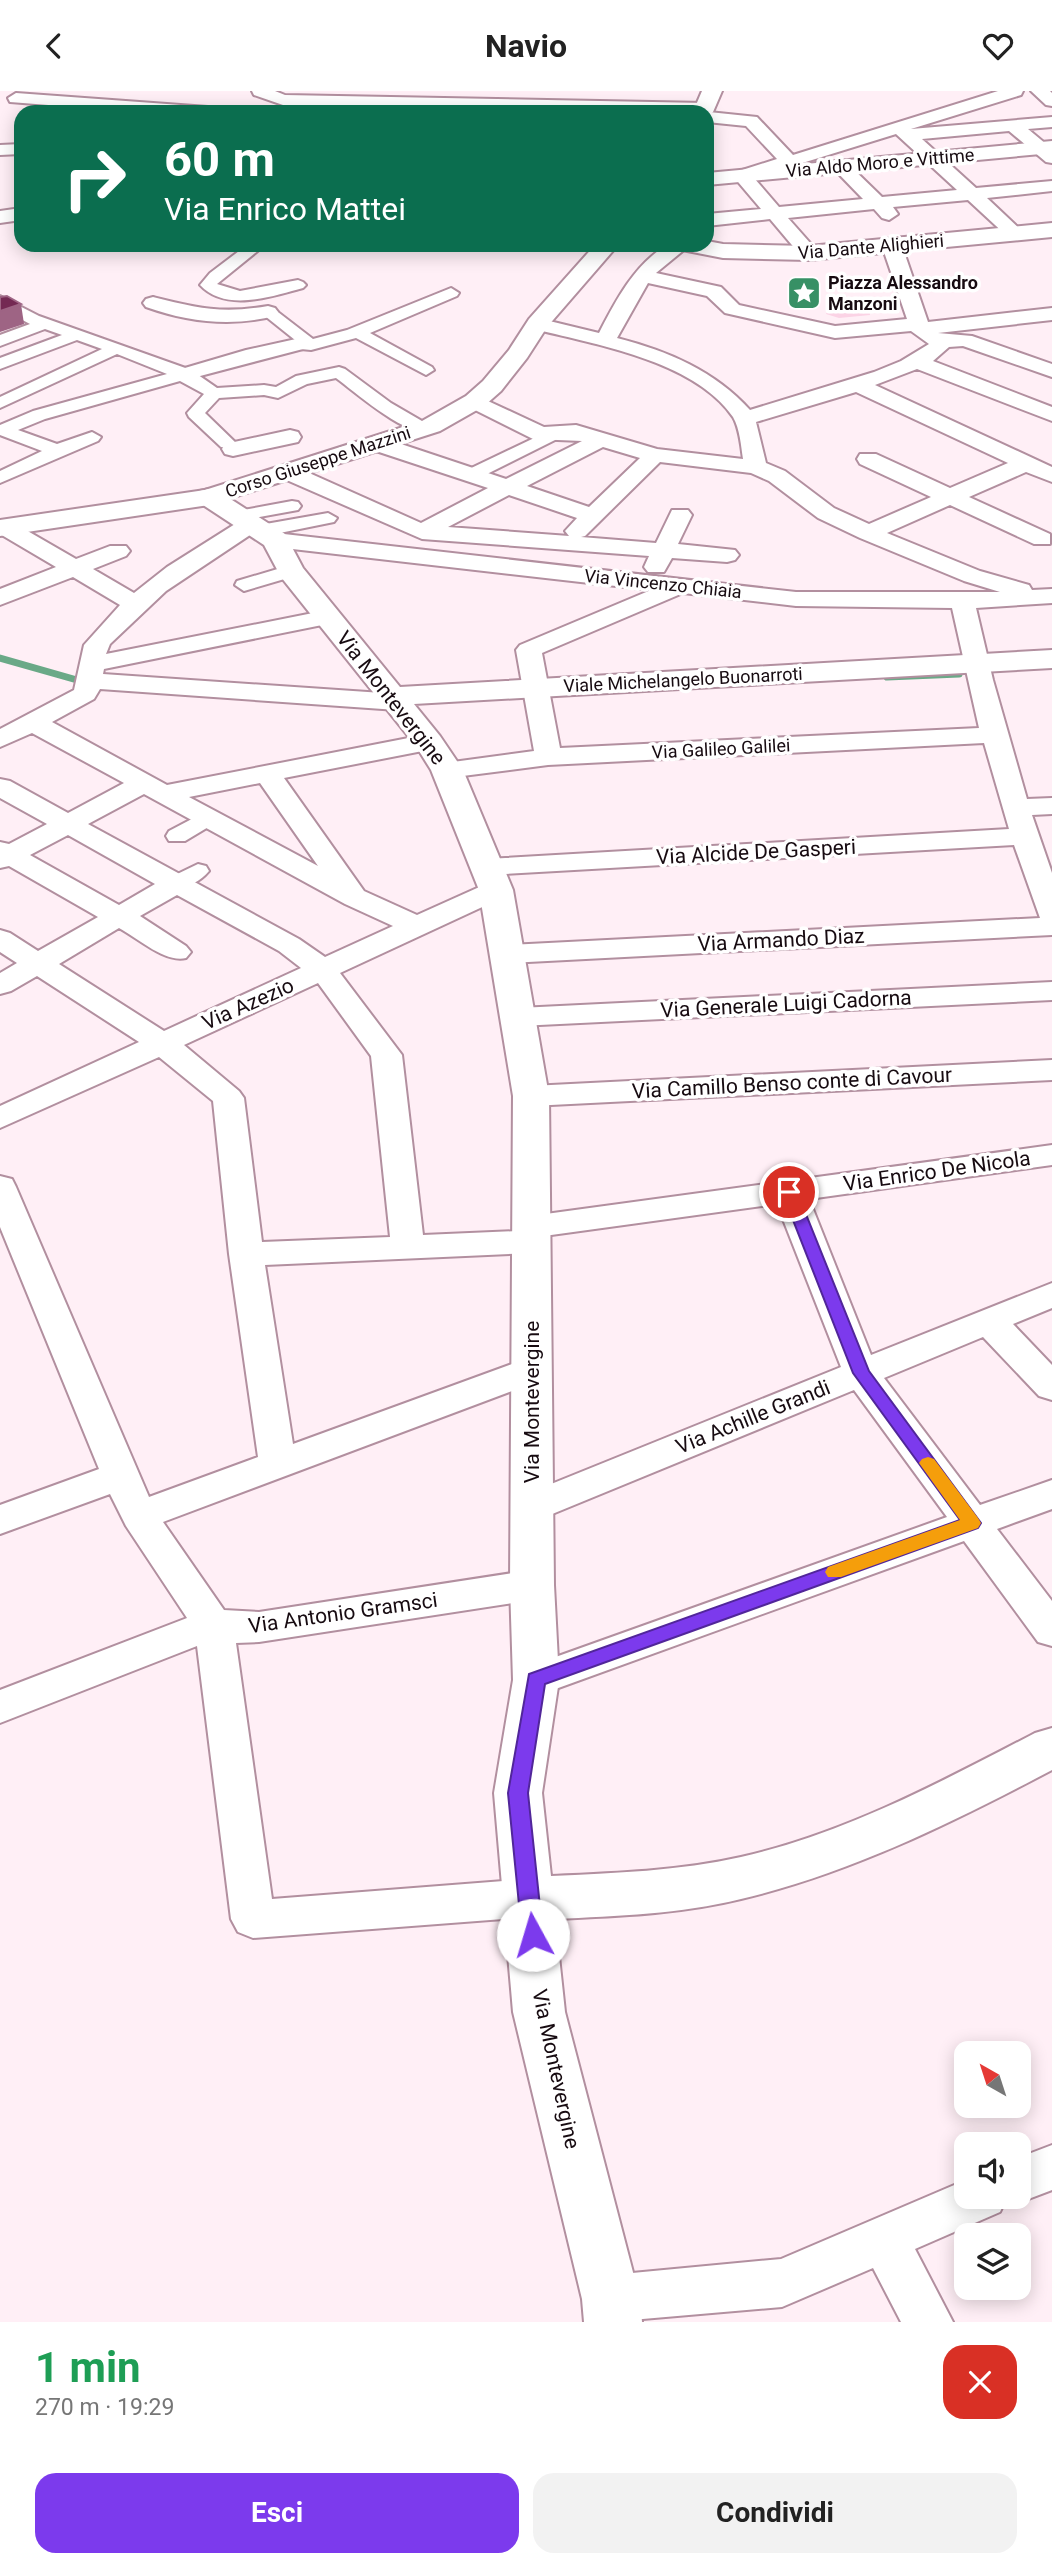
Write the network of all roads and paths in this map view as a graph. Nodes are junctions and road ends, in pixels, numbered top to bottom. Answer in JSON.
{"nodes":[{"id":1,"x":33,"y":91,"type":"edge"},
{"id":2,"x":188,"y":91,"type":"edge"},
{"id":3,"x":260,"y":91,"type":"edge"},
{"id":4,"x":1015,"y":91,"type":"edge"},
{"id":5,"x":1038,"y":91,"type":"edge"},
{"id":6,"x":975,"y":96,"type":"edge"},
{"id":7,"x":8,"y":100,"type":"edge"},
{"id":8,"x":1052,"y":101,"type":"edge"},
{"id":9,"x":60,"y":105,"type":"edge"},
{"id":10,"x":174,"y":105,"type":"edge"},
{"id":11,"x":286,"y":105,"type":"edge"},
{"id":12,"x":714,"y":109,"type":"edge"},
{"id":13,"x":1052,"y":122,"type":"edge"},
{"id":14,"x":1012,"y":125,"type":"junction"},
{"id":15,"x":903,"y":131,"type":"junction"},
{"id":16,"x":1048,"y":151,"type":"edge"},
{"id":17,"x":933,"y":158,"type":"junction"},
{"id":18,"x":789,"y":161,"type":"junction"},
{"id":19,"x":841,"y":167,"type":"junction"},
{"id":20,"x":741,"y":176,"type":"junction"},
{"id":21,"x":714,"y":178,"type":"edge"},
{"id":22,"x":1052,"y":186,"type":"edge"},
{"id":23,"x":973,"y":194,"type":"junction"},
{"id":24,"x":878,"y":203,"type":"junction"},
{"id":25,"x":773,"y":213,"type":"junction"},
{"id":26,"x":714,"y":219,"type":"edge"},
{"id":27,"x":1052,"y":230,"type":"edge"},
{"id":28,"x":1015,"y":233,"type":"junction"},
{"id":29,"x":917,"y":243,"type":"junction"},
{"id":30,"x":892,"y":246,"type":"junction"},
{"id":31,"x":714,"y":249,"type":"edge"},
{"id":32,"x":247,"y":252,"type":"edge"},
{"id":33,"x":601,"y":252,"type":"edge"},
{"id":34,"x":668,"y":252,"type":"edge"},
{"id":35,"x":809,"y":253,"type":"junction"},
{"id":36,"x":645,"y":278,"type":"junction"},
{"id":37,"x":298,"y":285,"type":"dead end"},
{"id":38,"x":451,"y":293,"type":"dead end"},
{"id":39,"x":313,"y":295,"type":"dead end"},
{"id":40,"x":0,"y":301,"type":"edge"},
{"id":41,"x":153,"y":303,"type":"dead end"},
{"id":42,"x":268,"y":312,"type":"junction"},
{"id":43,"x":1052,"y":314,"type":"edge"},
{"id":44,"x":45,"y":324,"type":"junction"},
{"id":45,"x":537,"y":324,"type":"junction"},
{"id":46,"x":355,"y":331,"type":"junction"},
{"id":47,"x":925,"y":331,"type":"junction"},
{"id":48,"x":77,"y":335,"type":"junction"},
{"id":49,"x":606,"y":339,"type":"junction"},
{"id":50,"x":0,"y":341,"type":"edge"},
{"id":51,"x":303,"y":345,"type":"junction"},
{"id":52,"x":107,"y":346,"type":"junction"},
{"id":53,"x":145,"y":359,"type":"junction"},
{"id":54,"x":916,"y":361,"type":"junction"},
{"id":55,"x":0,"y":364,"type":"edge"},
{"id":56,"x":426,"y":369,"type":"dead end"},
{"id":57,"x":1052,"y":371,"type":"edge"},
{"id":58,"x":339,"y":372,"type":"junction"},
{"id":59,"x":185,"y":375,"type":"junction"},
{"id":60,"x":855,"y":384,"type":"junction"},
{"id":61,"x":60,"y":387,"type":"dead end"},
{"id":62,"x":0,"y":388,"type":"edge"},
{"id":63,"x":214,"y":393,"type":"junction"},
{"id":64,"x":475,"y":401,"type":"junction"},
{"id":65,"x":0,"y":403,"type":"edge"},
{"id":66,"x":1052,"y":415,"type":"edge"},
{"id":67,"x":745,"y":418,"type":"junction"},
{"id":68,"x":425,"y":428,"type":"junction"},
{"id":69,"x":551,"y":435,"type":"junction"},
{"id":70,"x":92,"y":437,"type":"dead end"},
{"id":71,"x":290,"y":437,"type":"dead end"},
{"id":72,"x":602,"y":439,"type":"junction"},
{"id":73,"x":378,"y":444,"type":"junction"},
{"id":74,"x":230,"y":446,"type":"junction"},
{"id":75,"x":57,"y":450,"type":"junction"},
{"id":76,"x":655,"y":455,"type":"junction"},
{"id":77,"x":868,"y":459,"type":"dead end"},
{"id":78,"x":1027,"y":463,"type":"junction"},
{"id":79,"x":756,"y":467,"type":"junction"},
{"id":80,"x":290,"y":473,"type":"junction"},
{"id":81,"x":471,"y":475,"type":"junction"},
{"id":82,"x":1052,"y":475,"type":"edge"},
{"id":83,"x":0,"y":478,"type":"edge"},
{"id":84,"x":260,"y":482,"type":"junction"},
{"id":85,"x":509,"y":488,"type":"junction"},
{"id":86,"x":209,"y":497,"type":"junction"},
{"id":87,"x":950,"y":497,"type":"junction"},
{"id":88,"x":292,"y":506,"type":"dead end"},
{"id":89,"x":680,"y":515,"type":"dead end"},
{"id":90,"x":593,"y":516,"type":"junction"},
{"id":91,"x":328,"y":518,"type":"dead end"},
{"id":92,"x":1,"y":519,"type":"edge"},
{"id":93,"x":422,"y":532,"type":"junction"},
{"id":94,"x":868,"y":533,"type":"junction"},
{"id":95,"x":270,"y":536,"type":"junction"},
{"id":96,"x":1042,"y":539,"type":"dead end"},
{"id":97,"x":565,"y":543,"type":"junction"},
{"id":98,"x":663,"y":550,"type":"junction"},
{"id":99,"x":118,"y":551,"type":"dead end"},
{"id":100,"x":402,"y":554,"type":"junction"},
{"id":101,"x":727,"y":555,"type":"dead end"},
{"id":102,"x":75,"y":568,"type":"junction"},
{"id":103,"x":536,"y":569,"type":"junction"},
{"id":104,"x":649,"y":582,"type":"junction"},
{"id":105,"x":244,"y":585,"type":"dead end"},
{"id":106,"x":682,"y":586,"type":"junction"},
{"id":107,"x":1049,"y":597,"type":"edge"},
{"id":108,"x":0,"y":598,"type":"edge"},
{"id":109,"x":963,"y":601,"type":"junction"},
{"id":110,"x":134,"y":603,"type":"junction"},
{"id":111,"x":328,"y":617,"type":"junction"},
{"id":112,"x":1052,"y":659,"type":"edge"},
{"id":113,"x":976,"y":671,"type":"junction"},
{"id":114,"x":92,"y":673,"type":"junction"},
{"id":115,"x":1052,"y":673,"type":"edge"},
{"id":116,"x":537,"y":694,"type":"junction"},
{"id":117,"x":396,"y":702,"type":"junction"},
{"id":118,"x":14,"y":726,"type":"edge"},
{"id":119,"x":996,"y":735,"type":"junction"},
{"id":120,"x":429,"y":742,"type":"junction"},
{"id":121,"x":548,"y":757,"type":"junction"},
{"id":122,"x":447,"y":770,"type":"junction"},
{"id":123,"x":267,"y":773,"type":"junction"},
{"id":124,"x":0,"y":787,"type":"edge"},
{"id":125,"x":152,"y":789,"type":"junction"},
{"id":126,"x":1052,"y":806,"type":"edge"},
{"id":127,"x":1016,"y":807,"type":"junction"},
{"id":128,"x":207,"y":818,"type":"junction"},
{"id":129,"x":69,"y":824,"type":"junction"},
{"id":130,"x":177,"y":836,"type":"dead end"},
{"id":131,"x":1025,"y":837,"type":"junction"},
{"id":132,"x":3,"y":855,"type":"edge"},
{"id":133,"x":188,"y":877,"type":"junction"},
{"id":134,"x":491,"y":879,"type":"junction"},
{"id":135,"x":355,"y":898,"type":"junction"},
{"id":136,"x":1052,"y":914,"type":"edge"},
{"id":137,"x":118,"y":916,"type":"junction"},
{"id":138,"x":416,"y":926,"type":"junction"},
{"id":139,"x":1052,"y":926,"type":"edge"},
{"id":140,"x":0,"y":939,"type":"edge"},
{"id":141,"x":176,"y":952,"type":"dead end"},
{"id":142,"x":509,"y":954,"type":"junction"},
{"id":143,"x":38,"y":962,"type":"junction"},
{"id":144,"x":323,"y":970,"type":"junction"},
{"id":145,"x":0,"y":985,"type":"edge"},
{"id":146,"x":1052,"y":991,"type":"edge"},
{"id":147,"x":520,"y":1017,"type":"junction"},
{"id":148,"x":162,"y":1043,"type":"junction"},
{"id":149,"x":1052,"y":1070,"type":"edge"},
{"id":150,"x":531,"y":1096,"type":"junction"},
{"id":151,"x":0,"y":1118,"type":"edge"},
{"id":152,"x":1052,"y":1155,"type":"edge"},
{"id":153,"x":0,"y":1187,"type":"edge"},
{"id":154,"x":789,"y":1192,"type":"junction"},
{"id":155,"x":531,"y":1234,"type":"junction"},
{"id":156,"x":408,"y":1247,"type":"junction"},
{"id":157,"x":246,"y":1254,"type":"junction"},
{"id":158,"x":1052,"y":1295,"type":"edge"},
{"id":159,"x":988,"y":1320,"type":"junction"},
{"id":160,"x":531,"y":1370,"type":"junction"},
{"id":161,"x":861,"y":1373,"type":"junction"},
{"id":162,"x":1052,"y":1387,"type":"edge"},
{"id":163,"x":278,"y":1464,"type":"junction"},
{"id":164,"x":120,"y":1476,"type":"junction"},
{"id":165,"x":1052,"y":1494,"type":"edge"},
{"id":166,"x":532,"y":1507,"type":"junction"},
{"id":167,"x":139,"y":1516,"type":"junction"},
{"id":168,"x":0,"y":1520,"type":"edge"},
{"id":169,"x":972,"y":1523,"type":"junction"},
{"id":170,"x":532,"y":1585,"type":"junction"},
{"id":171,"x":212,"y":1624,"type":"junction"},
{"id":172,"x":1052,"y":1631,"type":"edge"},
{"id":173,"x":536,"y":1679,"type":"junction"},
{"id":174,"x":0,"y":1707,"type":"edge"},
{"id":175,"x":1052,"y":1747,"type":"edge"},
{"id":176,"x":529,"y":1898,"type":"junction"},
{"id":177,"x":1052,"y":2167,"type":"edge"},
{"id":178,"x":1031,"y":2176,"type":"edge"},
{"id":179,"x":954,"y":2208,"type":"edge"},
{"id":180,"x":883,"y":2238,"type":"junction"},
{"id":181,"x":612,"y":2311,"type":"edge"},
{"id":182,"x":929,"y":2322,"type":"edge"}],
"edges":[{"from":1,"to":7,"type":"street"},
{"from":2,"to":10,"type":"street"},
{"from":3,"to":11,"type":"street"},
{"from":4,"to":6,"type":"street"},
{"from":5,"to":8,"type":"street"},
{"from":6,"to":14,"type":"street"},
{"from":6,"to":15,"type":"street"},
{"from":7,"to":9,"type":"street"},
{"from":12,"to":18,"type":"street"},
{"from":13,"to":14,"type":"street"},
{"from":14,"to":15,"type":"street"},
{"from":14,"to":16,"type":"street"},
{"from":15,"to":17,"type":"street"},
{"from":15,"to":18,"type":"street"},
{"from":16,"to":17,"type":"street","name":"Via Aldo Moro e Vittime"},
{"from":17,"to":19,"type":"street","name":"Via Aldo Moro e Vittime"},
{"from":17,"to":23,"type":"street"},
{"from":18,"to":20,"type":"street"},
{"from":19,"to":20,"type":"street","name":"Via Aldo Moro e Vittime"},
{"from":19,"to":24,"type":"street"},
{"from":20,"to":21,"type":"street","name":"Via Aldo Moro e Vittime"},
{"from":20,"to":25,"type":"street"},
{"from":22,"to":23,"type":"street"},
{"from":23,"to":24,"type":"street"},
{"from":23,"to":28,"type":"street"},
{"from":24,"to":25,"type":"street"},
{"from":24,"to":29,"type":"street"},
{"from":25,"to":26,"type":"street"},
{"from":25,"to":35,"type":"street"},
{"from":27,"to":28,"type":"street","name":"Via Dante Alighieri"},
{"from":28,"to":29,"type":"street","name":"Via Dante Alighieri"},
{"from":29,"to":30,"type":"street","name":"Via Dante Alighieri"},
{"from":30,"to":35,"type":"street","name":"Via Dante Alighieri"},
{"from":30,"to":47,"type":"street"},
{"from":31,"to":35,"type":"street","name":"Via Dante Alighieri"},
{"from":32,"to":37,"type":"street"},
{"from":33,"to":45,"type":"street","name":"Corso Giuseppe Mazzini"},
{"from":34,"to":36,"type":"street"},
{"from":36,"to":47,"type":"street"},
{"from":36,"to":49,"type":"street"},
{"from":38,"to":46,"type":"street"},
{"from":39,"to":42,"type":"street"},
{"from":40,"to":44,"type":"street"},
{"from":41,"to":42,"type":"street"},
{"from":42,"to":51,"type":"street"},
{"from":43,"to":47,"type":"street"},
{"from":44,"to":48,"type":"street"},
{"from":44,"to":50,"type":"street"},
{"from":45,"to":49,"type":"street"},
{"from":45,"to":64,"type":"street","name":"Corso Giuseppe Mazzini"},
{"from":46,"to":51,"type":"street"},
{"from":46,"to":56,"type":"street"},
{"from":47,"to":54,"type":"street"},
{"from":47,"to":57,"type":"street"},
{"from":48,"to":52,"type":"street"},
{"from":48,"to":55,"type":"street"},
{"from":49,"to":67,"type":"street"},
{"from":51,"to":58,"type":"street"},
{"from":51,"to":59,"type":"street"},
{"from":52,"to":53,"type":"street"},
{"from":52,"to":62,"type":"street"},
{"from":52,"to":65,"type":"street"},
{"from":53,"to":59,"type":"street"},
{"from":53,"to":61,"type":"street"},
{"from":54,"to":60,"type":"street"},
{"from":54,"to":66,"type":"street"},
{"from":58,"to":63,"type":"street"},
{"from":58,"to":68,"type":"street"},
{"from":59,"to":63,"type":"street"},
{"from":59,"to":75,"type":"street"},
{"from":60,"to":67,"type":"street"},
{"from":60,"to":78,"type":"street"},
{"from":63,"to":74,"type":"street"},
{"from":64,"to":68,"type":"street","name":"Corso Giuseppe Mazzini"},
{"from":64,"to":69,"type":"street"},
{"from":67,"to":79,"type":"street"},
{"from":68,"to":73,"type":"street","name":"Corso Giuseppe Mazzini"},
{"from":69,"to":72,"type":"street"},
{"from":69,"to":81,"type":"street"},
{"from":70,"to":75,"type":"street"},
{"from":71,"to":74,"type":"street"},
{"from":72,"to":76,"type":"street"},
{"from":72,"to":85,"type":"street"},
{"from":73,"to":80,"type":"street","name":"Corso Giuseppe Mazzini"},
{"from":73,"to":81,"type":"street"},
{"from":74,"to":84,"type":"street"},
{"from":75,"to":83,"type":"street"},
{"from":76,"to":79,"type":"street"},
{"from":76,"to":90,"type":"street"},
{"from":77,"to":87,"type":"street"},
{"from":78,"to":82,"type":"street"},
{"from":78,"to":87,"type":"street"},
{"from":79,"to":94,"type":"street"},
{"from":80,"to":84,"type":"street","name":"Corso Giuseppe Mazzini"},
{"from":80,"to":93,"type":"street"},
{"from":81,"to":85,"type":"street"},
{"from":84,"to":86,"type":"street","name":"Corso Giuseppe Mazzini"},
{"from":85,"to":90,"type":"street"},
{"from":85,"to":93,"type":"street"},
{"from":86,"to":92,"type":"street","name":"Corso Giuseppe Mazzini"},
{"from":86,"to":95,"type":"street","name":"Via Montevergine"},
{"from":87,"to":94,"type":"street"},
{"from":87,"to":96,"type":"street"},
{"from":88,"to":95,"type":"street"},
{"from":89,"to":98,"type":"street"},
{"from":90,"to":97,"type":"street"},
{"from":91,"to":95,"type":"street"},
{"from":92,"to":102,"type":"street"},
{"from":93,"to":97,"type":"street"},
{"from":93,"to":100,"type":"street"},
{"from":94,"to":107,"type":"street"},
{"from":95,"to":100,"type":"street","name":"Via Vincenzo Chiaia"},
{"from":95,"to":105,"type":"street"},
{"from":95,"to":110,"type":"street"},
{"from":95,"to":111,"type":"street","name":"Via Montevergine"},
{"from":97,"to":98,"type":"street"},
{"from":97,"to":103,"type":"street"},
{"from":98,"to":101,"type":"street"},
{"from":98,"to":104,"type":"street"},
{"from":99,"to":102,"type":"street"},
{"from":100,"to":103,"type":"street","name":"Via Vincenzo Chiaia"},
{"from":102,"to":108,"type":"street"},
{"from":102,"to":110,"type":"street"},
{"from":103,"to":104,"type":"street","name":"Via Vincenzo Chiaia"},
{"from":104,"to":106,"type":"street","name":"Via Vincenzo Chiaia"},
{"from":106,"to":109,"type":"street","name":"Via Vincenzo Chiaia"},
{"from":106,"to":116,"type":"street"},
{"from":107,"to":109,"type":"street","name":"Via Vincenzo Chiaia"},
{"from":109,"to":113,"type":"street"},
{"from":110,"to":114,"type":"street"},
{"from":111,"to":114,"type":"street"},
{"from":111,"to":117,"type":"street","name":"Via Montevergine"},
{"from":112,"to":113,"type":"street"},
{"from":113,"to":115,"type":"street"},
{"from":113,"to":116,"type":"street"},
{"from":113,"to":119,"type":"street"},
{"from":114,"to":117,"type":"street"},
{"from":114,"to":118,"type":"street"},
{"from":116,"to":117,"type":"street"},
{"from":116,"to":121,"type":"street"},
{"from":117,"to":120,"type":"street","name":"Via Montevergine"},
{"from":118,"to":125,"type":"street"},
{"from":119,"to":121,"type":"street","name":"Via Galileo Galilei"},
{"from":119,"to":127,"type":"street"},
{"from":120,"to":122,"type":"street","name":"Via Montevergine"},
{"from":120,"to":123,"type":"street"},
{"from":121,"to":122,"type":"street","name":"Via Galileo Galilei"},
{"from":122,"to":134,"type":"street","name":"Via Montevergine"},
{"from":123,"to":125,"type":"street"},
{"from":123,"to":135,"type":"street"},
{"from":124,"to":129,"type":"street"},
{"from":125,"to":128,"type":"street"},
{"from":125,"to":129,"type":"street"},
{"from":126,"to":127,"type":"street"},
{"from":127,"to":131,"type":"street"},
{"from":128,"to":130,"type":"street"},
{"from":128,"to":135,"type":"street"},
{"from":129,"to":132,"type":"street"},
{"from":129,"to":133,"type":"street"},
{"from":131,"to":134,"type":"street","name":"Via Alcide De Gasperi"},
{"from":131,"to":136,"type":"street"},
{"from":132,"to":137,"type":"street"},
{"from":133,"to":137,"type":"street"},
{"from":133,"to":144,"type":"street"},
{"from":134,"to":138,"type":"street","name":"Via Azezio"},
{"from":134,"to":142,"type":"street","name":"Via Montevergine"},
{"from":135,"to":138,"type":"street"},
{"from":137,"to":141,"type":"street"},
{"from":137,"to":143,"type":"street"},
{"from":138,"to":144,"type":"street","name":"Via Azezio"},
{"from":139,"to":142,"type":"street","name":"Via Armando Diaz"},
{"from":140,"to":143,"type":"street"},
{"from":142,"to":147,"type":"street","name":"Via Montevergine"},
{"from":143,"to":145,"type":"street"},
{"from":143,"to":148,"type":"street"},
{"from":144,"to":148,"type":"street","name":"Via Azezio"},
{"from":144,"to":156,"type":"street"},
{"from":146,"to":147,"type":"street","name":"Via Generale Luigi Cadorna"},
{"from":147,"to":150,"type":"street","name":"Via Montevergine"},
{"from":148,"to":151,"type":"street","name":"Via Azezio"},
{"from":148,"to":157,"type":"street"},
{"from":149,"to":150,"type":"street","name":"Via Camillo Benso conte di Cavour"},
{"from":150,"to":155,"type":"street","name":"Via Montevergine"},
{"from":152,"to":154,"type":"street","name":"Via Enrico De Nicola"},
{"from":153,"to":164,"type":"street"},
{"from":154,"to":155,"type":"street","name":"Via Enrico De Nicola"},
{"from":154,"to":161,"type":"street"},
{"from":155,"to":156,"type":"street","name":"Via Enrico De Nicola"},
{"from":155,"to":160,"type":"street","name":"Via Montevergine"},
{"from":156,"to":157,"type":"street","name":"Via Enrico De Nicola"},
{"from":157,"to":163,"type":"street"},
{"from":158,"to":159,"type":"street","name":"Via Achille Grandi"},
{"from":159,"to":161,"type":"street","name":"Via Achille Grandi"},
{"from":159,"to":162,"type":"street"},
{"from":160,"to":163,"type":"street"},
{"from":160,"to":166,"type":"street","name":"Via Montevergine"},
{"from":161,"to":166,"type":"street","name":"Via Achille Grandi"},
{"from":161,"to":169,"type":"street"},
{"from":163,"to":167,"type":"street"},
{"from":164,"to":167,"type":"street"},
{"from":164,"to":168,"type":"street"},
{"from":165,"to":169,"type":"street"},
{"from":166,"to":170,"type":"street","name":"Via Montevergine"},
{"from":167,"to":171,"type":"street"},
{"from":169,"to":172,"type":"street"},
{"from":169,"to":173,"type":"street"},
{"from":170,"to":171,"type":"street","name":"Via Antonio Gramsci"},
{"from":170,"to":173,"type":"street","name":"Via Montevergine"},
{"from":171,"to":174,"type":"street","name":"Via Antonio Gramsci"},
{"from":171,"to":176,"type":"street"},
{"from":173,"to":176,"type":"street","name":"Via Montevergine"},
{"from":175,"to":176,"type":"street"},
{"from":176,"to":181,"type":"street","name":"Via Montevergine"},
{"from":177,"to":178,"type":"street"},
{"from":179,"to":180,"type":"street"},
{"from":180,"to":181,"type":"street"},
{"from":180,"to":182,"type":"street"}]}
